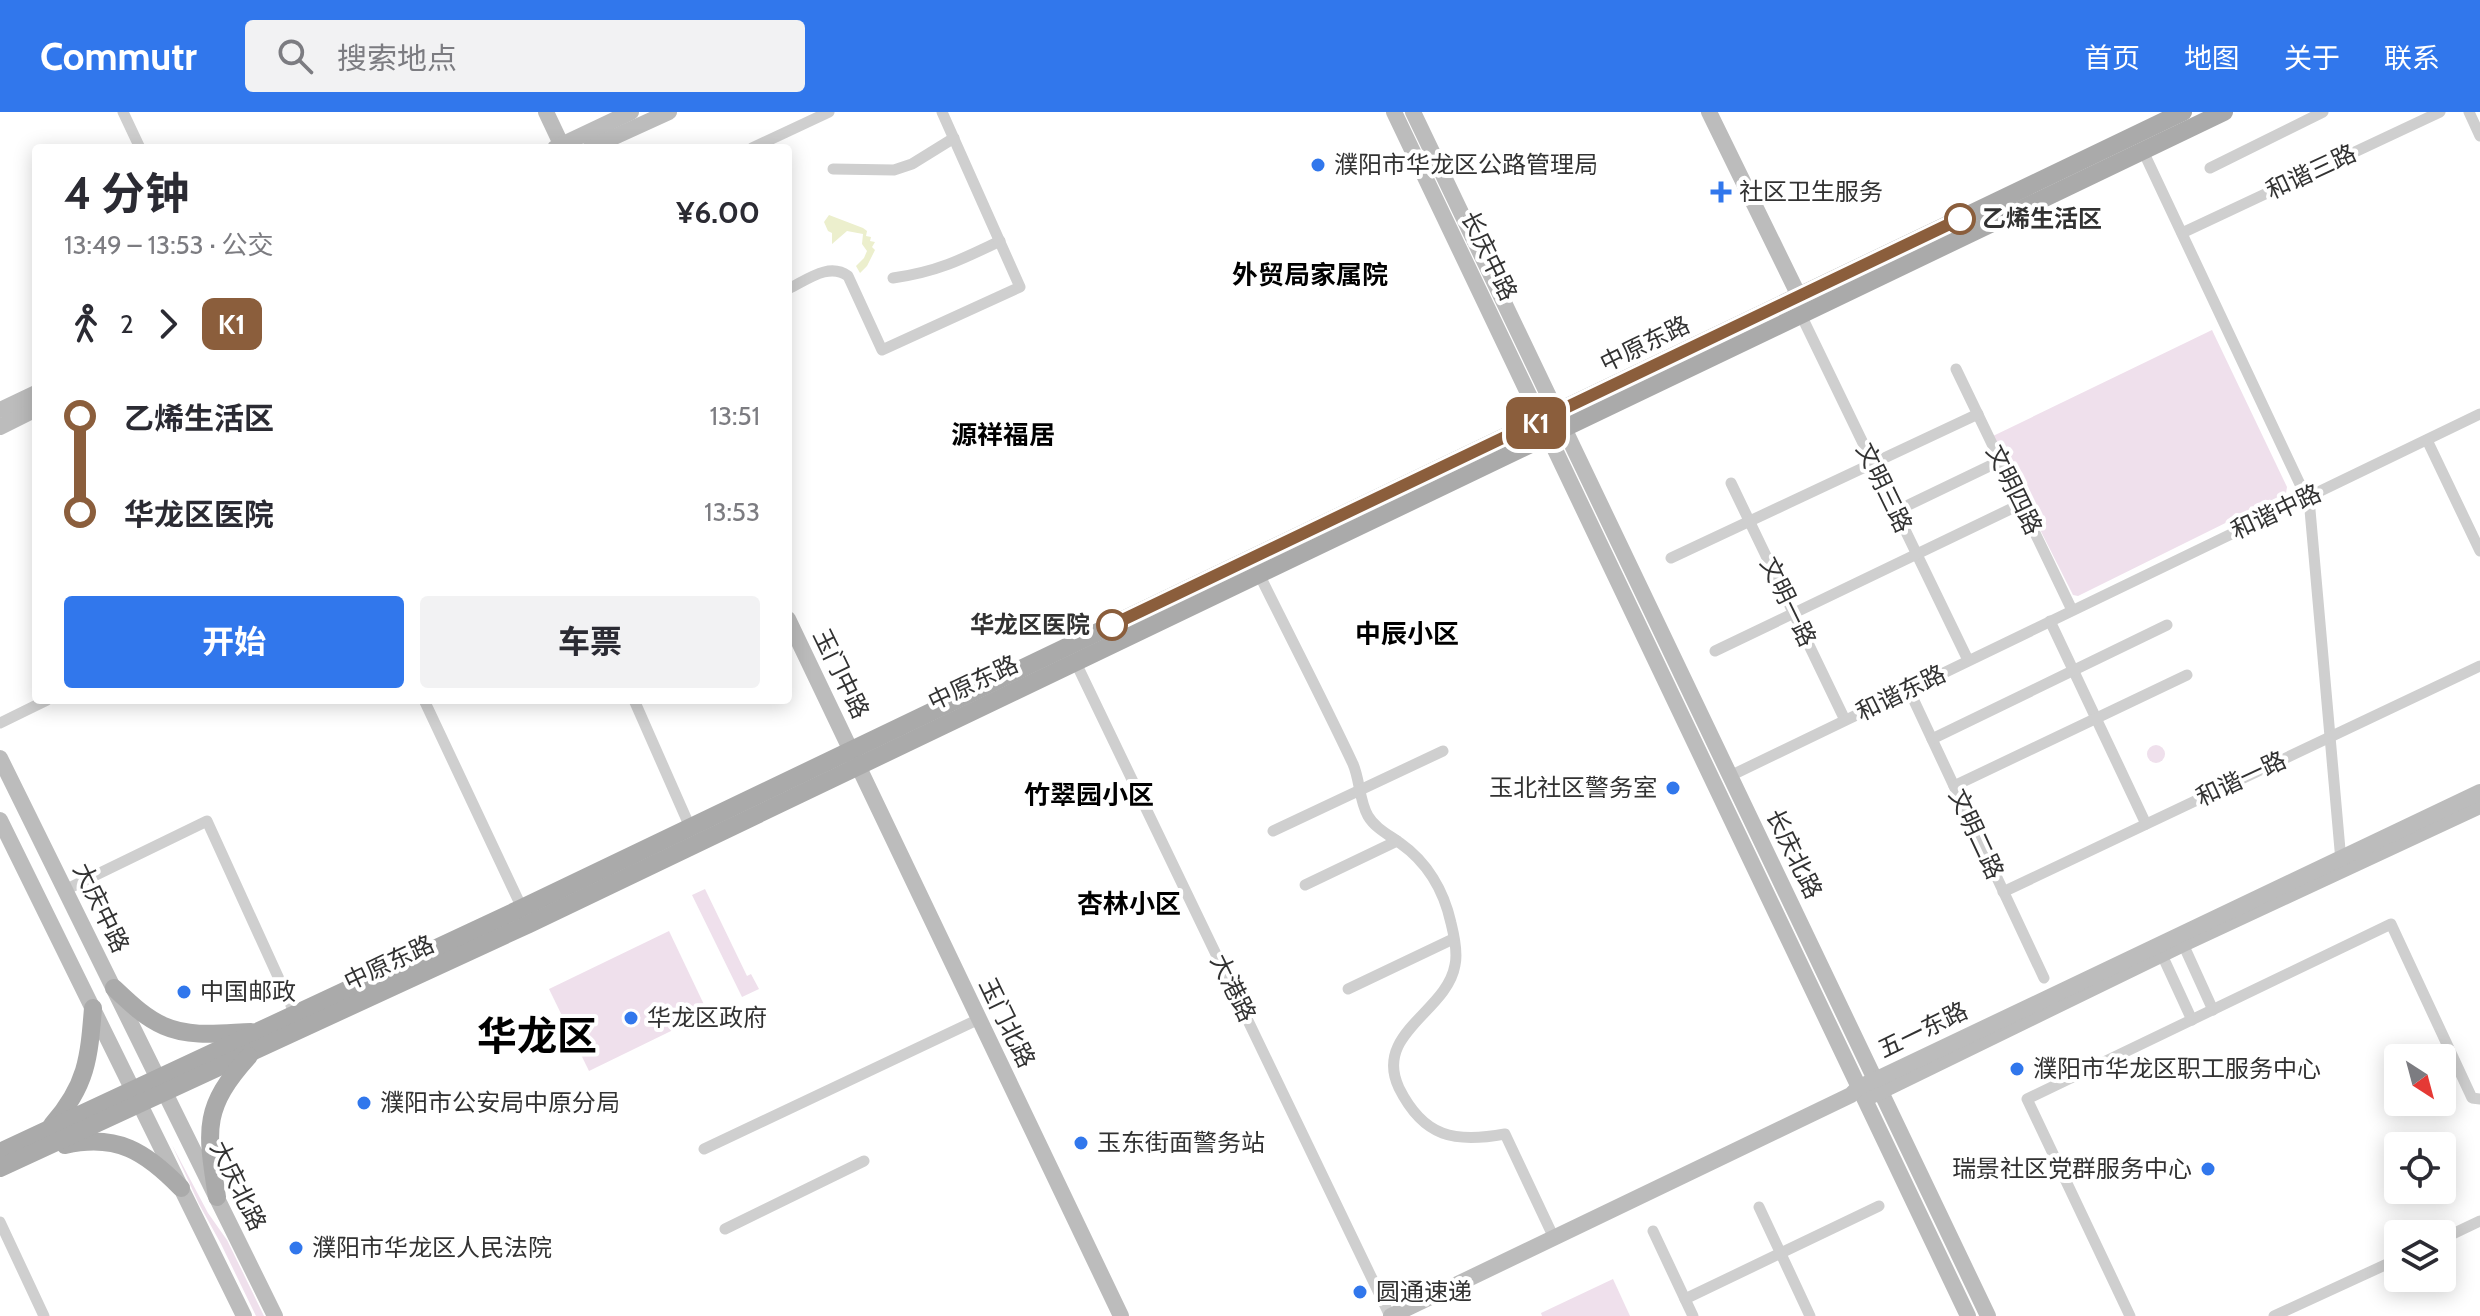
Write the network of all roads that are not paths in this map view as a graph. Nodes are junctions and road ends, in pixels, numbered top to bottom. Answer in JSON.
{"nodes":[{"id":1,"x":123,"y":112,"type":"edge"},
{"id":2,"x":546,"y":112,"type":"edge"},
{"id":3,"x":631,"y":112,"type":"edge"},
{"id":4,"x":669,"y":112,"type":"edge"},
{"id":5,"x":829,"y":112,"type":"edge"},
{"id":6,"x":942,"y":112,"type":"edge"},
{"id":7,"x":1394,"y":112,"type":"edge"},
{"id":8,"x":1413,"y":112,"type":"edge"},
{"id":9,"x":1709,"y":112,"type":"edge"},
{"id":10,"x":2183,"y":112,"type":"edge"},
{"id":11,"x":2224,"y":112,"type":"edge"},
{"id":12,"x":2323,"y":112,"type":"edge"},
{"id":13,"x":2440,"y":112,"type":"edge"},
{"id":14,"x":2469,"y":112,"type":"edge"},
{"id":15,"x":815,"y":115,"type":"edge"},
{"id":16,"x":2480,"y":136,"type":"edge"},
{"id":17,"x":954,"y":138,"type":"junction"},
{"id":18,"x":138,"y":144,"type":"edge"},
{"id":19,"x":559,"y":144,"type":"edge"},
{"id":20,"x":566,"y":144,"type":"edge"},
{"id":21,"x":599,"y":144,"type":"edge"},
{"id":22,"x":760,"y":144,"type":"edge"},
{"id":23,"x":2143,"y":151,"type":"junction"},
{"id":24,"x":2210,"y":168,"type":"dead end"},
{"id":25,"x":833,"y":169,"type":"dead end"},
{"id":26,"x":2182,"y":233,"type":"junction"},
{"id":27,"x":1000,"y":241,"type":"junction"},
{"id":28,"x":893,"y":278,"type":"dead end"},
{"id":29,"x":792,"y":287,"type":"edge"},
{"id":30,"x":1800,"y":306,"type":"junction"},
{"id":31,"x":1956,"y":369,"type":"dead end"},
{"id":32,"x":32,"y":395,"type":"edge"},
{"id":33,"x":0,"y":410,"type":"edge"},
{"id":34,"x":32,"y":411,"type":"edge"},
{"id":35,"x":1978,"y":414,"type":"junction"},
{"id":36,"x":2480,"y":414,"type":"edge"},
{"id":37,"x":1552,"y":424,"type":"junction"},
{"id":38,"x":0,"y":427,"type":"edge"},
{"id":39,"x":2427,"y":440,"type":"junction"},
{"id":40,"x":2000,"y":461,"type":"junction"},
{"id":41,"x":1873,"y":463,"type":"junction"},
{"id":42,"x":1731,"y":483,"type":"dead end"},
{"id":43,"x":2306,"y":497,"type":"junction"},
{"id":44,"x":2021,"y":504,"type":"junction"},
{"id":45,"x":1896,"y":511,"type":"junction"},
{"id":46,"x":1749,"y":521,"type":"junction"},
{"id":47,"x":2480,"y":551,"type":"edge"},
{"id":48,"x":1917,"y":554,"type":"junction"},
{"id":49,"x":1671,"y":558,"type":"dead end"},
{"id":50,"x":1259,"y":574,"type":"junction"},
{"id":51,"x":2072,"y":610,"type":"junction"},
{"id":52,"x":1794,"y":613,"type":"junction"},
{"id":53,"x":2050,"y":621,"type":"junction"},
{"id":54,"x":2167,"y":625,"type":"dead end"},
{"id":55,"x":792,"y":627,"type":"edge"},
{"id":56,"x":1715,"y":651,"type":"dead end"},
{"id":57,"x":1968,"y":660,"type":"junction"},
{"id":58,"x":1075,"y":661,"type":"junction"},
{"id":59,"x":2480,"y":666,"type":"edge"},
{"id":60,"x":2073,"y":671,"type":"junction"},
{"id":61,"x":2187,"y":675,"type":"dead end"},
{"id":62,"x":1909,"y":690,"type":"junction"},
{"id":63,"x":39,"y":704,"type":"edge"},
{"id":64,"x":426,"y":704,"type":"edge"},
{"id":65,"x":636,"y":704,"type":"edge"},
{"id":66,"x":2096,"y":718,"type":"junction"},
{"id":67,"x":1845,"y":720,"type":"junction"},
{"id":68,"x":0,"y":723,"type":"edge"},
{"id":69,"x":2330,"y":737,"type":"junction"},
{"id":70,"x":1932,"y":739,"type":"junction"},
{"id":71,"x":1443,"y":751,"type":"dead end"},
{"id":72,"x":854,"y":757,"type":"junction"},
{"id":73,"x":0,"y":758,"type":"edge"},
{"id":74,"x":1730,"y":776,"type":"junction"},
{"id":75,"x":1954,"y":786,"type":"junction"},
{"id":76,"x":1360,"y":789,"type":"junction"},
{"id":77,"x":2480,"y":792,"type":"edge"},
{"id":78,"x":2480,"y":806,"type":"edge"},
{"id":79,"x":0,"y":820,"type":"edge"},
{"id":80,"x":2146,"y":824,"type":"junction"},
{"id":81,"x":690,"y":827,"type":"junction"},
{"id":82,"x":1273,"y":831,"type":"dead end"},
{"id":83,"x":1397,"y":841,"type":"junction"},
{"id":84,"x":2340,"y":863,"type":"junction"},
{"id":85,"x":1305,"y":885,"type":"dead end"},
{"id":86,"x":65,"y":890,"type":"junction"},
{"id":87,"x":2003,"y":892,"type":"junction"},
{"id":88,"x":522,"y":908,"type":"junction"},
{"id":89,"x":1453,"y":939,"type":"junction"},
{"id":90,"x":2183,"y":944,"type":"junction"},
{"id":91,"x":2162,"y":955,"type":"junction"},
{"id":92,"x":2044,"y":978,"type":"dead end"},
{"id":93,"x":114,"y":988,"type":"junction"},
{"id":94,"x":1348,"y":989,"type":"dead end"},
{"id":95,"x":93,"y":1008,"type":"junction"},
{"id":96,"x":2213,"y":1010,"type":"junction"},
{"id":97,"x":295,"y":1014,"type":"junction"},
{"id":98,"x":979,"y":1019,"type":"junction"},
{"id":99,"x":2192,"y":1020,"type":"junction"},
{"id":100,"x":258,"y":1032,"type":"junction"},
{"id":101,"x":252,"y":1052,"type":"junction"},
{"id":102,"x":162,"y":1085,"type":"junction"},
{"id":103,"x":1878,"y":1086,"type":"junction"},
{"id":104,"x":1862,"y":1093,"type":"junction"},
{"id":105,"x":137,"y":1097,"type":"junction"},
{"id":106,"x":2480,"y":1099,"type":"edge"},
{"id":107,"x":47,"y":1130,"type":"junction"},
{"id":108,"x":704,"y":1149,"type":"dead end"},
{"id":109,"x":39,"y":1150,"type":"junction"},
{"id":110,"x":0,"y":1152,"type":"edge"},
{"id":111,"x":864,"y":1161,"type":"dead end"},
{"id":112,"x":0,"y":1168,"type":"edge"},
{"id":113,"x":181,"y":1188,"type":"junction"},
{"id":114,"x":217,"y":1197,"type":"junction"},
{"id":115,"x":1879,"y":1206,"type":"dead end"},
{"id":116,"x":1759,"y":1207,"type":"dead end"},
{"id":117,"x":2480,"y":1221,"type":"edge"},
{"id":118,"x":0,"y":1222,"type":"edge"},
{"id":119,"x":725,"y":1229,"type":"dead end"},
{"id":120,"x":1653,"y":1231,"type":"dead end"},
{"id":121,"x":2456,"y":1232,"type":"edge"},
{"id":122,"x":1554,"y":1238,"type":"junction"},
{"id":123,"x":1781,"y":1254,"type":"junction"},
{"id":124,"x":2384,"y":1265,"type":"edge"},
{"id":125,"x":1685,"y":1299,"type":"junction"},
{"id":126,"x":44,"y":1316,"type":"edge"},
{"id":127,"x":244,"y":1316,"type":"edge"},
{"id":128,"x":275,"y":1316,"type":"edge"},
{"id":129,"x":1121,"y":1316,"type":"edge"},
{"id":130,"x":1390,"y":1316,"type":"edge"},
{"id":131,"x":1414,"y":1316,"type":"edge"},
{"id":132,"x":1693,"y":1316,"type":"edge"},
{"id":133,"x":1810,"y":1316,"type":"edge"},
{"id":134,"x":1968,"y":1316,"type":"edge"},
{"id":135,"x":1988,"y":1316,"type":"edge"},
{"id":136,"x":2130,"y":1316,"type":"edge"},
{"id":137,"x":2274,"y":1316,"type":"edge"}],
"edges":[{"from":1,"to":18,"type":"street"},
{"from":2,"to":19,"type":"main road"},
{"from":3,"to":20,"type":"main road"},
{"from":4,"to":21,"type":"main road"},
{"from":5,"to":15,"type":"street"},
{"from":6,"to":17,"type":"street"},
{"from":7,"to":37,"type":"main road","name":"长庆中路"},
{"from":8,"to":37,"type":"main road","name":"长庆中路"},
{"from":9,"to":30,"type":"main road"},
{"from":10,"to":30,"type":"main road","name":"中原东路"},
{"from":11,"to":23,"type":"main road","name":"中原东路"},
{"from":12,"to":24,"type":"street"},
{"from":13,"to":26,"type":"street","name":"和谐三路"},
{"from":14,"to":16,"type":"street"},
{"from":15,"to":22,"type":"street"},
{"from":17,"to":25,"type":"street"},
{"from":17,"to":27,"type":"street"},
{"from":23,"to":26,"type":"street"},
{"from":23,"to":30,"type":"main road","name":"中原东路"},
{"from":26,"to":43,"type":"street"},
{"from":27,"to":28,"type":"street"},
{"from":27,"to":29,"type":"street"},
{"from":30,"to":37,"type":"main road","name":"中原东路"},
{"from":30,"to":41,"type":"street","name":"文明三路"},
{"from":31,"to":35,"type":"street","name":"文明四路"},
{"from":32,"to":33,"type":"main road"},
{"from":34,"to":38,"type":"main road"},
{"from":35,"to":40,"type":"street","name":"文明四路"},
{"from":35,"to":41,"type":"street"},
{"from":36,"to":39,"type":"street","name":"和谐中路"},
{"from":37,"to":50,"type":"main road","name":"中原东路"},
{"from":37,"to":72,"type":"main road","name":"中原东路"},
{"from":37,"to":74,"type":"main road","name":"长庆北路"},
{"from":37,"to":104,"type":"main road","name":"长庆北路"},
{"from":39,"to":43,"type":"street","name":"和谐中路"},
{"from":39,"to":47,"type":"street"},
{"from":40,"to":44,"type":"street","name":"文明四路"},
{"from":40,"to":45,"type":"street"},
{"from":41,"to":45,"type":"street","name":"文明三路"},
{"from":41,"to":46,"type":"street"},
{"from":42,"to":46,"type":"street","name":"文明一路"},
{"from":43,"to":51,"type":"street","name":"和谐中路"},
{"from":43,"to":69,"type":"street"},
{"from":44,"to":48,"type":"street"},
{"from":44,"to":51,"type":"street","name":"文明四路"},
{"from":45,"to":48,"type":"street","name":"文明三路"},
{"from":46,"to":49,"type":"street"},
{"from":46,"to":52,"type":"street","name":"文明一路"},
{"from":48,"to":52,"type":"street"},
{"from":48,"to":57,"type":"street","name":"文明三路"},
{"from":50,"to":58,"type":"main road","name":"中原东路"},
{"from":50,"to":76,"type":"street"},
{"from":51,"to":53,"type":"street","name":"和谐东路"},
{"from":52,"to":56,"type":"street"},
{"from":52,"to":67,"type":"street","name":"文明一路"},
{"from":53,"to":57,"type":"street","name":"和谐东路"},
{"from":53,"to":60,"type":"street"},
{"from":54,"to":60,"type":"street"},
{"from":55,"to":72,"type":"main road","name":"玉门中路"},
{"from":57,"to":62,"type":"street","name":"和谐东路"},
{"from":58,"to":72,"type":"main road","name":"中原东路"},
{"from":58,"to":130,"type":"street","name":"大港路"},
{"from":59,"to":69,"type":"street","name":"和谐一路"},
{"from":60,"to":66,"type":"street"},
{"from":60,"to":70,"type":"street"},
{"from":61,"to":66,"type":"street"},
{"from":62,"to":67,"type":"street","name":"和谐东路"},
{"from":62,"to":70,"type":"street","name":"文明二路"},
{"from":63,"to":68,"type":"street"},
{"from":64,"to":88,"type":"street"},
{"from":65,"to":81,"type":"street"},
{"from":66,"to":75,"type":"street"},
{"from":66,"to":80,"type":"street"},
{"from":67,"to":74,"type":"street","name":"和谐东路"},
{"from":69,"to":80,"type":"street","name":"和谐一路"},
{"from":69,"to":84,"type":"street"},
{"from":70,"to":75,"type":"street","name":"文明二路"},
{"from":71,"to":76,"type":"street"},
{"from":72,"to":81,"type":"main road","name":"中原东路"},
{"from":72,"to":98,"type":"main road","name":"玉门北路"},
{"from":72,"to":101,"type":"main road","name":"中原东路"},
{"from":73,"to":86,"type":"main road","name":"大庆中路"},
{"from":74,"to":103,"type":"main road","name":"长庆北路"},
{"from":75,"to":87,"type":"street","name":"文明二路"},
{"from":76,"to":82,"type":"street"},
{"from":76,"to":83,"type":"street"},
{"from":77,"to":84,"type":"main road","name":"五一东路"},
{"from":78,"to":84,"type":"main road","name":"五一东路"},
{"from":79,"to":95,"type":"main road"},
{"from":80,"to":87,"type":"street","name":"和谐一路"},
{"from":81,"to":88,"type":"main road","name":"中原东路"},
{"from":83,"to":85,"type":"street"},
{"from":83,"to":89,"type":"street"},
{"from":84,"to":90,"type":"main road","name":"五一东路"},
{"from":84,"to":103,"type":"main road","name":"五一东路"},
{"from":86,"to":93,"type":"main road","name":"大庆中路"},
{"from":86,"to":97,"type":"street"},
{"from":87,"to":92,"type":"street","name":"文明二路"},
{"from":88,"to":97,"type":"main road","name":"中原东路"},
{"from":89,"to":94,"type":"street"},
{"from":89,"to":122,"type":"street"},
{"from":90,"to":91,"type":"main road","name":"五一东路"},
{"from":90,"to":96,"type":"street"},
{"from":91,"to":99,"type":"street"},
{"from":91,"to":103,"type":"main road","name":"五一东路"},
{"from":93,"to":100,"type":"main road"},
{"from":93,"to":102,"type":"main road","name":"大庆中路"},
{"from":95,"to":105,"type":"main road"},
{"from":95,"to":107,"type":"main road"},
{"from":96,"to":99,"type":"street"},
{"from":96,"to":106,"type":"street"},
{"from":97,"to":100,"type":"main road","name":"中原东路"},
{"from":98,"to":108,"type":"street"},
{"from":98,"to":129,"type":"main road","name":"玉门北路"},
{"from":99,"to":136,"type":"street"},
{"from":100,"to":102,"type":"main road","name":"中原东路"},
{"from":101,"to":102,"type":"main road","name":"中原东路"},
{"from":101,"to":114,"type":"main road"},
{"from":102,"to":105,"type":"main road","name":"中原东路"},
{"from":102,"to":114,"type":"main road","name":"大庆北路"},
{"from":103,"to":104,"type":"main road","name":"五一东路"},
{"from":103,"to":135,"type":"main road","name":"长庆北路"},
{"from":104,"to":122,"type":"main road","name":"五一东路"},
{"from":104,"to":131,"type":"main road","name":"五一东路"},
{"from":104,"to":134,"type":"main road","name":"长庆北路"},
{"from":105,"to":107,"type":"main road","name":"中原东路"},
{"from":105,"to":109,"type":"main road","name":"中原东路"},
{"from":105,"to":113,"type":"main road"},
{"from":107,"to":110,"type":"main road","name":"中原东路"},
{"from":109,"to":112,"type":"main road","name":"中原东路"},
{"from":109,"to":113,"type":"main road"},
{"from":111,"to":119,"type":"street"},
{"from":113,"to":127,"type":"main road"},
{"from":114,"to":128,"type":"main road","name":"大庆北路"},
{"from":115,"to":123,"type":"street"},
{"from":116,"to":123,"type":"street"},
{"from":117,"to":121,"type":"street"},
{"from":118,"to":126,"type":"street"},
{"from":120,"to":125,"type":"street"},
{"from":122,"to":130,"type":"main road","name":"五一东路"},
{"from":123,"to":125,"type":"street"},
{"from":123,"to":133,"type":"street"},
{"from":124,"to":137,"type":"street"},
{"from":125,"to":132,"type":"street"}]}
